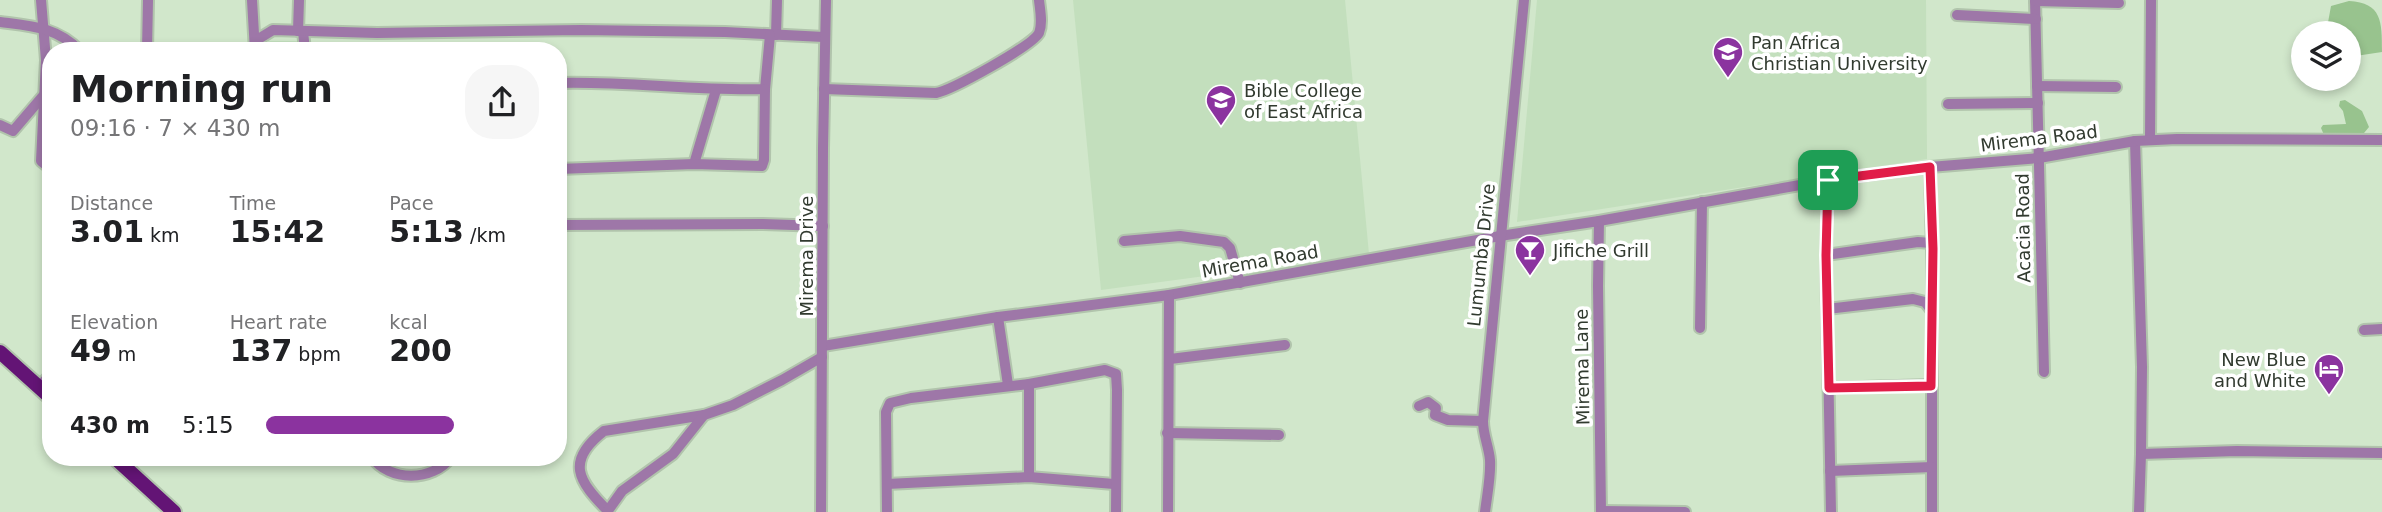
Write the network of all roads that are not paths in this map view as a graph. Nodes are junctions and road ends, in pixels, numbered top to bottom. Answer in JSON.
{"nodes":[{"id":1,"x":41,"y":0,"type":"edge"},
{"id":2,"x":148,"y":0,"type":"edge"},
{"id":3,"x":251,"y":0,"type":"edge"},
{"id":4,"x":299,"y":0,"type":"edge"},
{"id":5,"x":777,"y":0,"type":"edge"},
{"id":6,"x":826,"y":0,"type":"edge"},
{"id":7,"x":1039,"y":0,"type":"edge"},
{"id":8,"x":1524,"y":0,"type":"edge"},
{"id":9,"x":2151,"y":0,"type":"edge"},
{"id":10,"x":2035,"y":1,"type":"edge"},
{"id":11,"x":2119,"y":3,"type":"dead end"},
{"id":12,"x":1956,"y":15,"type":"dead end"},
{"id":13,"x":2036,"y":19,"type":"junction"},
{"id":14,"x":0,"y":22,"type":"edge"},
{"id":15,"x":43,"y":27,"type":"junction"},
{"id":16,"x":301,"y":31,"type":"junction"},
{"id":17,"x":773,"y":35,"type":"junction"},
{"id":18,"x":824,"y":37,"type":"junction"},
{"id":19,"x":44,"y":42,"type":"edge"},
{"id":20,"x":69,"y":42,"type":"edge"},
{"id":21,"x":148,"y":42,"type":"edge"},
{"id":22,"x":255,"y":42,"type":"edge"},
{"id":23,"x":260,"y":42,"type":"edge"},
{"id":24,"x":303,"y":42,"type":"edge"},
{"id":25,"x":567,"y":83,"type":"edge"},
{"id":26,"x":2037,"y":86,"type":"junction"},
{"id":27,"x":2116,"y":87,"type":"dead end"},
{"id":28,"x":765,"y":89,"type":"junction"},
{"id":29,"x":824,"y":89,"type":"junction"},
{"id":30,"x":716,"y":90,"type":"junction"},
{"id":31,"x":42,"y":97,"type":"edge"},
{"id":32,"x":2038,"y":103,"type":"junction"},
{"id":33,"x":1948,"y":104,"type":"dead end"},
{"id":34,"x":0,"y":125,"type":"edge"},
{"id":35,"x":2150,"y":140,"type":"junction"},
{"id":36,"x":2382,"y":140,"type":"edge"},
{"id":37,"x":2136,"y":141,"type":"junction"},
{"id":38,"x":2039,"y":158,"type":"junction"},
{"id":39,"x":694,"y":164,"type":"junction"},
{"id":40,"x":1930,"y":167,"type":"junction"},
{"id":41,"x":567,"y":169,"type":"edge"},
{"id":42,"x":1828,"y":180,"type":"junction"},
{"id":43,"x":1702,"y":202,"type":"junction"},
{"id":44,"x":1600,"y":221,"type":"junction"},
{"id":45,"x":567,"y":225,"type":"edge"},
{"id":46,"x":823,"y":226,"type":"junction"},
{"id":47,"x":1500,"y":236,"type":"junction"},
{"id":48,"x":1124,"y":242,"type":"dead end"},
{"id":49,"x":1931,"y":243,"type":"junction"},
{"id":50,"x":1826,"y":255,"type":"junction"},
{"id":51,"x":1240,"y":283,"type":"junction"},
{"id":52,"x":1169,"y":295,"type":"junction"},
{"id":53,"x":1827,"y":309,"type":"junction"},
{"id":54,"x":1932,"y":311,"type":"junction"},
{"id":55,"x":998,"y":317,"type":"junction"},
{"id":56,"x":1700,"y":328,"type":"dead end"},
{"id":57,"x":2382,"y":329,"type":"edge"},
{"id":58,"x":2364,"y":330,"type":"dead end"},
{"id":59,"x":1284,"y":345,"type":"dead end"},
{"id":60,"x":823,"y":351,"type":"junction"},
{"id":61,"x":0,"y":352,"type":"edge"},
{"id":62,"x":1170,"y":359,"type":"junction"},
{"id":63,"x":2044,"y":372,"type":"dead end"},
{"id":64,"x":42,"y":383,"type":"edge"},
{"id":65,"x":1029,"y":384,"type":"junction"},
{"id":66,"x":1008,"y":385,"type":"junction"},
{"id":67,"x":1931,"y":386,"type":"junction"},
{"id":68,"x":38,"y":387,"type":"junction"},
{"id":69,"x":1829,"y":388,"type":"junction"},
{"id":70,"x":42,"y":390,"type":"edge"},
{"id":71,"x":1419,"y":405,"type":"dead end"},
{"id":72,"x":704,"y":415,"type":"junction"},
{"id":73,"x":1483,"y":421,"type":"junction"},
{"id":74,"x":1167,"y":433,"type":"junction"},
{"id":75,"x":1279,"y":435,"type":"dead end"},
{"id":76,"x":2382,"y":453,"type":"edge"},
{"id":77,"x":2141,"y":454,"type":"junction"},
{"id":78,"x":124,"y":466,"type":"edge"},
{"id":79,"x":380,"y":466,"type":"edge"},
{"id":80,"x":441,"y":466,"type":"edge"},
{"id":81,"x":1932,"y":467,"type":"junction"},
{"id":82,"x":1830,"y":471,"type":"junction"},
{"id":83,"x":1029,"y":477,"type":"junction"},
{"id":84,"x":887,"y":484,"type":"junction"},
{"id":85,"x":1114,"y":484,"type":"junction"},
{"id":86,"x":607,"y":511,"type":"edge"},
{"id":87,"x":174,"y":512,"type":"edge"},
{"id":88,"x":821,"y":512,"type":"edge"},
{"id":89,"x":887,"y":512,"type":"edge"},
{"id":90,"x":1116,"y":512,"type":"edge"},
{"id":91,"x":1168,"y":512,"type":"edge"},
{"id":92,"x":1485,"y":512,"type":"edge"},
{"id":93,"x":1601,"y":512,"type":"edge"},
{"id":94,"x":1685,"y":512,"type":"edge"},
{"id":95,"x":1830,"y":512,"type":"edge"},
{"id":96,"x":1932,"y":512,"type":"edge"},
{"id":97,"x":2139,"y":512,"type":"edge"}],
"edges":[{"from":1,"to":15,"type":"street"},
{"from":2,"to":21,"type":"street"},
{"from":3,"to":22,"type":"street"},
{"from":4,"to":16,"type":"street"},
{"from":5,"to":17,"type":"street"},
{"from":6,"to":18,"type":"street","name":"Mirema Drive"},
{"from":7,"to":29,"type":"street"},
{"from":8,"to":47,"type":"street","name":"Lumumba Drive"},
{"from":9,"to":35,"type":"street"},
{"from":10,"to":11,"type":"street"},
{"from":10,"to":13,"type":"street","name":"Acacia Road"},
{"from":12,"to":13,"type":"street"},
{"from":13,"to":26,"type":"street","name":"Acacia Road"},
{"from":14,"to":15,"type":"street"},
{"from":15,"to":19,"type":"street"},
{"from":15,"to":20,"type":"street"},
{"from":16,"to":17,"type":"street"},
{"from":16,"to":23,"type":"street"},
{"from":16,"to":24,"type":"street"},
{"from":17,"to":18,"type":"street"},
{"from":17,"to":28,"type":"street"},
{"from":18,"to":29,"type":"street","name":"Mirema Drive"},
{"from":25,"to":30,"type":"street"},
{"from":26,"to":27,"type":"street"},
{"from":26,"to":32,"type":"street","name":"Acacia Road"},
{"from":28,"to":30,"type":"street"},
{"from":28,"to":39,"type":"street"},
{"from":29,"to":46,"type":"street","name":"Mirema Drive"},
{"from":30,"to":39,"type":"street"},
{"from":31,"to":34,"type":"street"},
{"from":32,"to":33,"type":"street"},
{"from":32,"to":38,"type":"street","name":"Acacia Road"},
{"from":35,"to":36,"type":"street","name":"Mirema Road"},
{"from":35,"to":37,"type":"street","name":"Mirema Road"},
{"from":37,"to":38,"type":"street","name":"Mirema Road"},
{"from":37,"to":77,"type":"street"},
{"from":38,"to":40,"type":"street","name":"Mirema Road"},
{"from":38,"to":63,"type":"street","name":"Acacia Road"},
{"from":39,"to":41,"type":"street"},
{"from":40,"to":42,"type":"street","name":"Mirema Road"},
{"from":40,"to":49,"type":"street"},
{"from":42,"to":43,"type":"street","name":"Mirema Road"},
{"from":42,"to":50,"type":"street"},
{"from":43,"to":44,"type":"street","name":"Mirema Road"},
{"from":43,"to":56,"type":"street"},
{"from":44,"to":47,"type":"street","name":"Mirema Road"},
{"from":44,"to":93,"type":"street","name":"Mirema Lane"},
{"from":45,"to":46,"type":"street"},
{"from":46,"to":60,"type":"street","name":"Mirema Drive"},
{"from":47,"to":51,"type":"street","name":"Mirema Road"},
{"from":47,"to":73,"type":"street","name":"Lumumba Drive"},
{"from":48,"to":51,"type":"street"},
{"from":49,"to":50,"type":"street"},
{"from":49,"to":54,"type":"street"},
{"from":50,"to":53,"type":"street"},
{"from":51,"to":52,"type":"street","name":"Mirema Road"},
{"from":52,"to":55,"type":"street","name":"Mirema Road"},
{"from":52,"to":62,"type":"street"},
{"from":53,"to":54,"type":"street"},
{"from":53,"to":69,"type":"street"},
{"from":54,"to":67,"type":"street"},
{"from":55,"to":60,"type":"street","name":"Mirema Road"},
{"from":55,"to":66,"type":"street"},
{"from":57,"to":58,"type":"street"},
{"from":59,"to":62,"type":"street"},
{"from":60,"to":72,"type":"street","name":"Mirema Road"},
{"from":60,"to":88,"type":"street","name":"Mirema Drive"},
{"from":61,"to":68,"type":"main road"},
{"from":62,"to":74,"type":"street"},
{"from":64,"to":68,"type":"street"},
{"from":65,"to":66,"type":"street"},
{"from":65,"to":83,"type":"street"},
{"from":65,"to":85,"type":"street"},
{"from":66,"to":84,"type":"street"},
{"from":67,"to":69,"type":"street"},
{"from":67,"to":81,"type":"street"},
{"from":68,"to":70,"type":"main road"},
{"from":69,"to":82,"type":"street"},
{"from":71,"to":73,"type":"street"},
{"from":72,"to":86,"type":"street"},
{"from":72,"to":86,"type":"street","name":"Mirema Road"},
{"from":73,"to":92,"type":"street","name":"Lumumba Drive"},
{"from":74,"to":75,"type":"street"},
{"from":74,"to":91,"type":"street"},
{"from":76,"to":77,"type":"street"},
{"from":77,"to":97,"type":"street"},
{"from":78,"to":87,"type":"main road"},
{"from":79,"to":80,"type":"street"},
{"from":81,"to":82,"type":"street"},
{"from":81,"to":96,"type":"street"},
{"from":82,"to":95,"type":"street"},
{"from":83,"to":84,"type":"street"},
{"from":83,"to":85,"type":"street"},
{"from":84,"to":89,"type":"street"},
{"from":85,"to":90,"type":"street"},
{"from":93,"to":94,"type":"street"}]}
